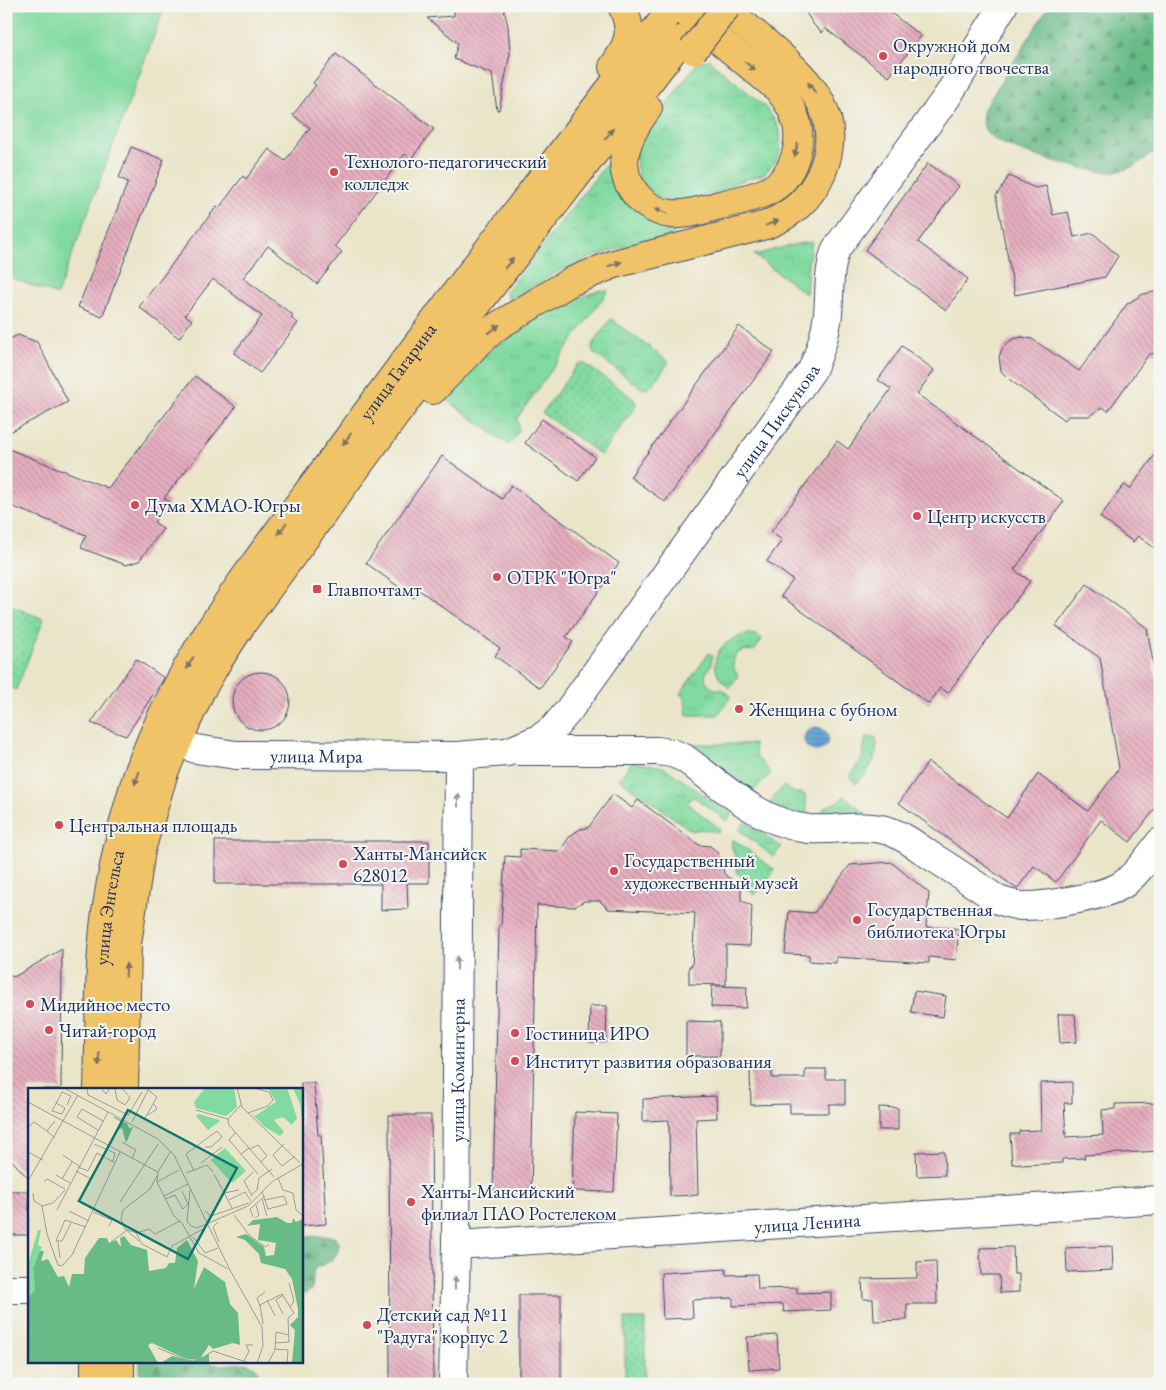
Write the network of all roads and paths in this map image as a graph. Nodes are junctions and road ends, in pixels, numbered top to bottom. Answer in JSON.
{"nodes":[{"id":1,"x":622,"y":6,"type":"edge"},
{"id":2,"x":707,"y":6,"type":"edge"},
{"id":3,"x":722,"y":6,"type":"edge"},
{"id":4,"x":727,"y":6,"type":"edge"},
{"id":5,"x":1003,"y":6,"type":"edge"},
{"id":6,"x":676,"y":30,"type":"edge"},
{"id":7,"x":593,"y":93,"type":"junction"},
{"id":8,"x":560,"y":154,"type":"junction"},
{"id":9,"x":469,"y":294,"type":"junction"},
{"id":10,"x":423,"y":401,"type":"junction"},
{"id":11,"x":346,"y":482,"type":"junction"},
{"id":12,"x":242,"y":624,"type":"junction"},
{"id":13,"x":569,"y":710,"type":"junction"},
{"id":14,"x":166,"y":738,"type":"junction"},
{"id":15,"x":590,"y":750,"type":"junction"},
{"id":16,"x":507,"y":752,"type":"junction"},
{"id":17,"x":459,"y":756,"type":"junction"},
{"id":18,"x":1160,"y":842,"type":"edge"},
{"id":19,"x":98,"y":1088,"type":"edge"},
{"id":20,"x":124,"y":1088,"type":"edge"},
{"id":21,"x":1160,"y":1200,"type":"edge"},
{"id":22,"x":456,"y":1245,"type":"junction"},
{"id":23,"x":28,"y":1289,"type":"edge"},
{"id":24,"x":6,"y":1290,"type":"edge"},
{"id":25,"x":95,"y":1362,"type":"edge"},
{"id":26,"x":120,"y":1362,"type":"edge"},
{"id":27,"x":95,"y":1384,"type":"edge"},
{"id":28,"x":120,"y":1384,"type":"edge"},
{"id":29,"x":453,"y":1384,"type":"edge"}],
"edges":[{"from":1,"to":7,"type":"main road"},
{"from":2,"to":6,"type":"main road"},
{"from":10,"to":3,"type":"main road","one_way":true},
{"from":4,"to":6,"type":"main road","bridge":true},
{"from":5,"to":13,"type":"street","name":"улица Пискунова"},
{"from":6,"to":6,"type":"main road","one_way":true},
{"from":6,"to":8,"type":"main road","name":"улица Гагарина"},
{"from":9,"to":6,"type":"main road","name":"улица Гагарина","one_way":true},
{"from":7,"to":8,"type":"main road"},
{"from":7,"to":9,"type":"main road"},
{"from":8,"to":9,"type":"main road","name":"улица Гагарина"},
{"from":9,"to":10,"type":"main road"},
{"from":9,"to":11,"type":"main road","name":"улица Гагарина"},
{"from":9,"to":14,"type":"main road","name":"улица Гагарина","one_way":true},
{"from":10,"to":11,"type":"main road"},
{"from":10,"to":12,"type":"main road"},
{"from":11,"to":12,"type":"main road","name":"улица Гагарина"},
{"from":12,"to":14,"type":"main road","name":"улица Гагарина"},
{"from":13,"to":15,"type":"street"},
{"from":13,"to":16,"type":"street","name":"улица Пискунова"},
{"from":14,"to":17,"type":"street","name":"улица Мира"},
{"from":14,"to":19,"type":"main road","name":"улица Энгельса","one_way":true},
{"from":20,"to":14,"type":"main road","name":"улица Энгельса","one_way":true},
{"from":15,"to":16,"type":"street"},
{"from":15,"to":18,"type":"street"},
{"from":16,"to":17,"type":"street","name":"улица Пискунова"},
{"from":22,"to":17,"type":"street","name":"улица Коминтерна","one_way":true},
{"from":21,"to":22,"type":"street","name":"улица Ленина"},
{"from":29,"to":22,"type":"street","name":"улица Коминтерна","one_way":true},
{"from":23,"to":24,"type":"street"},
{"from":25,"to":27,"type":"main road"},
{"from":26,"to":28,"type":"main road"}]}
